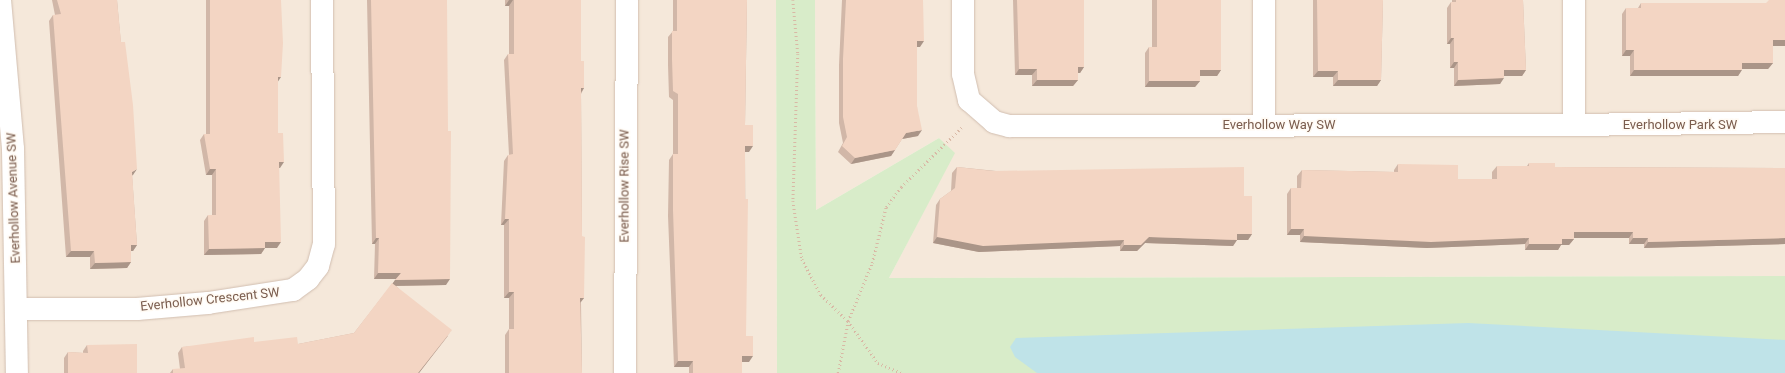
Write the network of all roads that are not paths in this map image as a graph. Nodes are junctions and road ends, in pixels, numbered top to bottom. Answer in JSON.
{"nodes":[{"id":1,"x":0,"y":0,"type":"edge"},
{"id":2,"x":322,"y":0,"type":"edge"},
{"id":3,"x":627,"y":0,"type":"edge"},
{"id":4,"x":963,"y":0,"type":"edge"},
{"id":5,"x":1264,"y":0,"type":"edge"},
{"id":6,"x":1574,"y":0,"type":"edge"},
{"id":7,"x":1785,"y":122,"type":"edge"},
{"id":8,"x":1574,"y":124,"type":"junction"},
{"id":9,"x":1264,"y":125,"type":"junction"},
{"id":10,"x":17,"y":308,"type":"junction"},
{"id":11,"x":17,"y":373,"type":"edge"},
{"id":12,"x":625,"y":373,"type":"edge"}],
"edges":[{"from":1,"to":10,"type":"street","name":"Everhollow Avenue SW"},
{"from":2,"to":10,"type":"street","name":"Everhollow Crescent SW"},
{"from":3,"to":12,"type":"street","name":"Everhollow Rise SW"},
{"from":4,"to":9,"type":"street","name":"Everhollow Way SW"},
{"from":5,"to":9,"type":"street"},
{"from":6,"to":8,"type":"street"},
{"from":7,"to":8,"type":"street","name":"Everhollow Park SW"},
{"from":8,"to":9,"type":"street","name":"Everhollow Way SW"},
{"from":10,"to":11,"type":"street","name":"Everhollow Avenue SW"}]}
